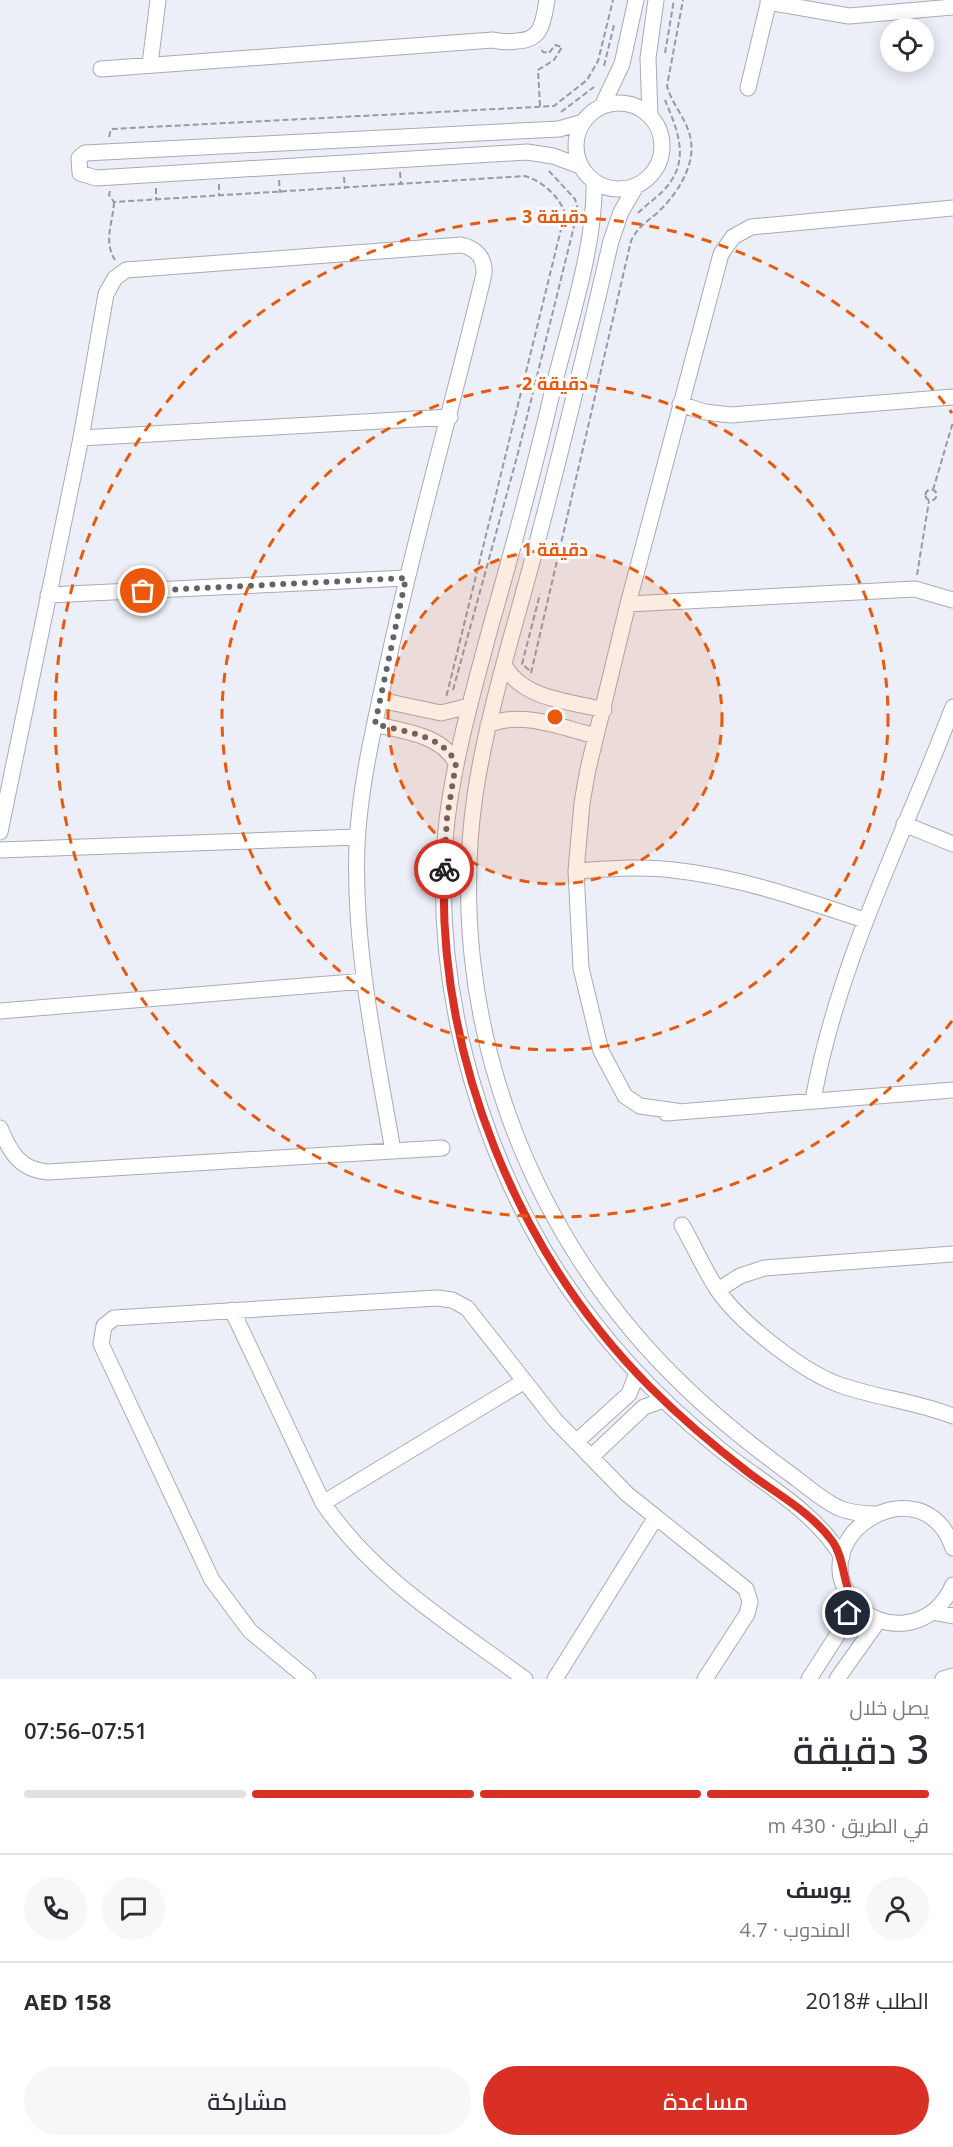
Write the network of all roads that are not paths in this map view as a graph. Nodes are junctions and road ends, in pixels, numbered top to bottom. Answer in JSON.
{"nodes":[{"id":1,"x":158,"y":0,"type":"edge"},
{"id":2,"x":541,"y":0,"type":"edge"},
{"id":3,"x":546,"y":0,"type":"edge"},
{"id":4,"x":636,"y":0,"type":"edge"},
{"id":5,"x":656,"y":0,"type":"edge"},
{"id":6,"x":768,"y":1,"type":"edge"},
{"id":7,"x":953,"y":8,"type":"edge"},
{"id":8,"x":493,"y":40,"type":"junction"},
{"id":9,"x":150,"y":64,"type":"junction"},
{"id":10,"x":101,"y":69,"type":"dead end"},
{"id":11,"x":748,"y":88,"type":"dead end"},
{"id":12,"x":602,"y":106,"type":"junction"},
{"id":13,"x":650,"y":116,"type":"junction"},
{"id":14,"x":583,"y":122,"type":"junction"},
{"id":15,"x":580,"y":166,"type":"junction"},
{"id":16,"x":594,"y":182,"type":"junction"},
{"id":17,"x":636,"y":186,"type":"junction"},
{"id":18,"x":953,"y":208,"type":"edge"},
{"id":19,"x":953,"y":397,"type":"edge"},
{"id":20,"x":680,"y":404,"type":"junction"},
{"id":21,"x":450,"y":417,"type":"junction"},
{"id":22,"x":81,"y":438,"type":"junction"},
{"id":23,"x":406,"y":578,"type":"junction"},
{"id":24,"x":48,"y":595,"type":"junction"},
{"id":25,"x":953,"y":600,"type":"edge"},
{"id":26,"x":628,"y":604,"type":"junction"},
{"id":27,"x":505,"y":668,"type":"junction"},
{"id":28,"x":380,"y":700,"type":"junction"},
{"id":29,"x":567,"y":701,"type":"junction"},
{"id":30,"x":470,"y":706,"type":"junction"},
{"id":31,"x":953,"y":707,"type":"edge"},
{"id":32,"x":604,"y":710,"type":"junction"},
{"id":33,"x":375,"y":724,"type":"junction"},
{"id":34,"x":488,"y":725,"type":"junction"},
{"id":35,"x":560,"y":727,"type":"junction"},
{"id":36,"x":596,"y":736,"type":"junction"},
{"id":37,"x":456,"y":763,"type":"junction"},
{"id":38,"x":904,"y":824,"type":"junction"},
{"id":39,"x":0,"y":832,"type":"edge"},
{"id":40,"x":357,"y":837,"type":"junction"},
{"id":41,"x":953,"y":844,"type":"edge"},
{"id":42,"x":0,"y":850,"type":"edge"},
{"id":43,"x":576,"y":871,"type":"junction"},
{"id":44,"x":864,"y":920,"type":"junction"},
{"id":45,"x":365,"y":981,"type":"junction"},
{"id":46,"x":0,"y":1011,"type":"edge"},
{"id":47,"x":953,"y":1090,"type":"edge"},
{"id":48,"x":813,"y":1100,"type":"junction"},
{"id":49,"x":0,"y":1128,"type":"edge"},
{"id":50,"x":442,"y":1148,"type":"dead end"},
{"id":51,"x":393,"y":1151,"type":"junction"},
{"id":52,"x":682,"y":1225,"type":"dead end"},
{"id":53,"x":953,"y":1254,"type":"edge"},
{"id":54,"x":718,"y":1290,"type":"junction"},
{"id":55,"x":232,"y":1310,"type":"junction"},
{"id":56,"x":637,"y":1373,"type":"junction"},
{"id":57,"x":523,"y":1382,"type":"junction"},
{"id":58,"x":664,"y":1400,"type":"junction"},
{"id":59,"x":953,"y":1416,"type":"edge"},
{"id":60,"x":576,"y":1442,"type":"junction"},
{"id":61,"x":591,"y":1457,"type":"junction"},
{"id":62,"x":323,"y":1503,"type":"junction"},
{"id":63,"x":875,"y":1514,"type":"junction"},
{"id":64,"x":656,"y":1517,"type":"junction"},
{"id":65,"x":953,"y":1548,"type":"edge"},
{"id":66,"x":842,"y":1557,"type":"junction"},
{"id":67,"x":953,"y":1585,"type":"edge"},
{"id":68,"x":853,"y":1601,"type":"junction"},
{"id":69,"x":933,"y":1612,"type":"junction"},
{"id":70,"x":953,"y":1616,"type":"edge"},
{"id":71,"x":879,"y":1620,"type":"junction"},
{"id":72,"x":953,"y":1676,"type":"edge"},
{"id":73,"x":842,"y":1678,"type":"edge"},
{"id":74,"x":308,"y":1679,"type":"edge"},
{"id":75,"x":525,"y":1679,"type":"edge"},
{"id":76,"x":555,"y":1679,"type":"edge"},
{"id":77,"x":705,"y":1679,"type":"edge"},
{"id":78,"x":809,"y":1679,"type":"edge"},
{"id":79,"x":943,"y":1679,"type":"edge"}],
"edges":[{"from":1,"to":9,"type":"street"},
{"from":2,"to":8,"type":"street"},
{"from":3,"to":8,"type":"street"},
{"from":4,"to":12,"type":"street"},
{"from":5,"to":13,"type":"street"},
{"from":6,"to":7,"type":"street"},
{"from":6,"to":11,"type":"street"},
{"from":8,"to":9,"type":"street"},
{"from":9,"to":10,"type":"street"},
{"from":12,"to":13,"type":"street"},
{"from":12,"to":14,"type":"street"},
{"from":13,"to":17,"type":"street"},
{"from":14,"to":15,"type":"street"},
{"from":14,"to":15,"type":"street"},
{"from":15,"to":16,"type":"street"},
{"from":16,"to":17,"type":"street"},
{"from":16,"to":30,"type":"street"},
{"from":17,"to":27,"type":"street"},
{"from":18,"to":20,"type":"street"},
{"from":19,"to":20,"type":"street"},
{"from":20,"to":26,"type":"street"},
{"from":21,"to":22,"type":"street"},
{"from":21,"to":22,"type":"street"},
{"from":21,"to":23,"type":"street"},
{"from":22,"to":24,"type":"street"},
{"from":23,"to":24,"type":"street"},
{"from":23,"to":28,"type":"street"},
{"from":24,"to":39,"type":"street"},
{"from":25,"to":26,"type":"street"},
{"from":26,"to":32,"type":"street"},
{"from":27,"to":29,"type":"street"},
{"from":27,"to":34,"type":"street"},
{"from":28,"to":30,"type":"street"},
{"from":28,"to":33,"type":"street"},
{"from":29,"to":32,"type":"street"},
{"from":29,"to":35,"type":"street"},
{"from":30,"to":37,"type":"street"},
{"from":31,"to":38,"type":"street"},
{"from":32,"to":36,"type":"street"},
{"from":33,"to":37,"type":"street"},
{"from":33,"to":40,"type":"street"},
{"from":34,"to":35,"type":"street"},
{"from":34,"to":63,"type":"street"},
{"from":35,"to":36,"type":"street"},
{"from":36,"to":43,"type":"street"},
{"from":37,"to":56,"type":"street"},
{"from":38,"to":41,"type":"street"},
{"from":38,"to":44,"type":"street"},
{"from":40,"to":42,"type":"street"},
{"from":40,"to":45,"type":"street"},
{"from":43,"to":44,"type":"street"},
{"from":43,"to":48,"type":"street"},
{"from":44,"to":48,"type":"street"},
{"from":45,"to":46,"type":"street"},
{"from":45,"to":51,"type":"street"},
{"from":47,"to":48,"type":"street"},
{"from":49,"to":51,"type":"street"},
{"from":50,"to":51,"type":"street"},
{"from":52,"to":54,"type":"street"},
{"from":53,"to":54,"type":"street"},
{"from":54,"to":59,"type":"street"},
{"from":55,"to":57,"type":"street"},
{"from":55,"to":62,"type":"street"},
{"from":55,"to":74,"type":"street"},
{"from":56,"to":58,"type":"street"},
{"from":56,"to":60,"type":"street"},
{"from":57,"to":60,"type":"street"},
{"from":57,"to":62,"type":"street"},
{"from":58,"to":61,"type":"street"},
{"from":58,"to":66,"type":"street"},
{"from":60,"to":61,"type":"street"},
{"from":61,"to":64,"type":"street"},
{"from":62,"to":75,"type":"street"},
{"from":63,"to":65,"type":"street"},
{"from":63,"to":66,"type":"street"},
{"from":64,"to":76,"type":"street"},
{"from":64,"to":77,"type":"street"},
{"from":66,"to":68,"type":"street"},
{"from":67,"to":69,"type":"street"},
{"from":68,"to":71,"type":"street"},
{"from":68,"to":78,"type":"street"},
{"from":69,"to":70,"type":"street"},
{"from":69,"to":71,"type":"street"},
{"from":71,"to":73,"type":"street"},
{"from":72,"to":79,"type":"street"}]}
